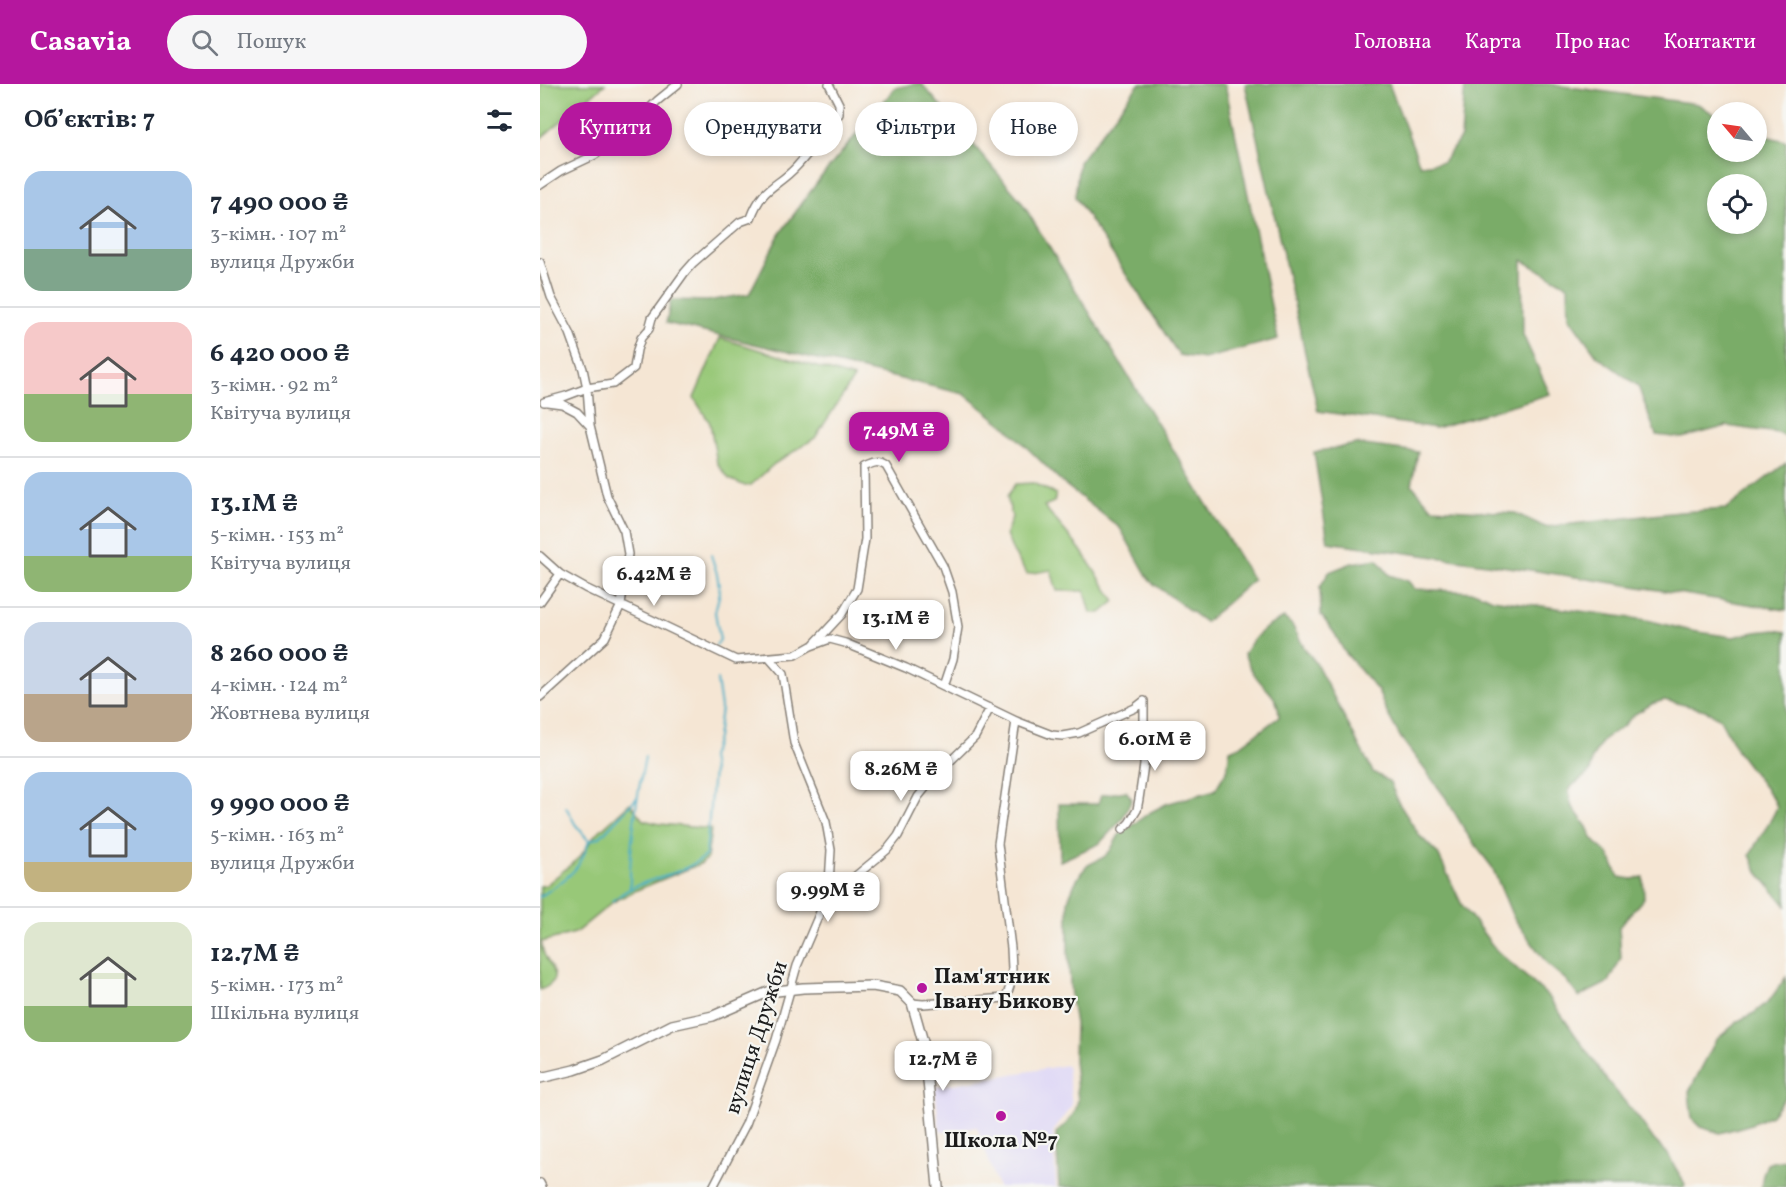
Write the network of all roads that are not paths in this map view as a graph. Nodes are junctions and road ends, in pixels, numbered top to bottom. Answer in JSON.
{"nodes":[{"id":1,"x":678,"y":84,"type":"edge"},
{"id":2,"x":829,"y":84,"type":"edge"},
{"id":3,"x":540,"y":185,"type":"edge"},
{"id":4,"x":540,"y":262,"type":"edge"},
{"id":5,"x":587,"y":388,"type":"junction"},
{"id":6,"x":542,"y":402,"type":"edge"},
{"id":7,"x":590,"y":426,"type":"junction"},
{"id":8,"x":540,"y":555,"type":"edge"},
{"id":9,"x":560,"y":574,"type":"junction"},
{"id":10,"x":540,"y":602,"type":"edge"},
{"id":11,"x":621,"y":605,"type":"junction"},
{"id":12,"x":813,"y":645,"type":"junction"},
{"id":13,"x":769,"y":658,"type":"junction"},
{"id":14,"x":944,"y":686,"type":"junction"},
{"id":15,"x":540,"y":697,"type":"edge"},
{"id":16,"x":990,"y":708,"type":"junction"},
{"id":17,"x":1016,"y":721,"type":"junction"},
{"id":18,"x":1123,"y":829,"type":"dead end"},
{"id":19,"x":824,"y":903,"type":"junction"},
{"id":20,"x":791,"y":990,"type":"junction"},
{"id":21,"x":912,"y":1003,"type":"junction"},
{"id":22,"x":540,"y":1078,"type":"edge"},
{"id":23,"x":713,"y":1187,"type":"edge"},
{"id":24,"x":938,"y":1187,"type":"edge"}],
"edges":[{"from":1,"to":3,"type":"street"},
{"from":2,"to":5,"type":"street"},
{"from":4,"to":5,"type":"street"},
{"from":5,"to":6,"type":"street"},
{"from":5,"to":7,"type":"street"},
{"from":6,"to":7,"type":"street"},
{"from":7,"to":11,"type":"street"},
{"from":8,"to":9,"type":"street"},
{"from":9,"to":10,"type":"street"},
{"from":9,"to":11,"type":"street"},
{"from":11,"to":13,"type":"street"},
{"from":11,"to":15,"type":"street"},
{"from":12,"to":13,"type":"street"},
{"from":12,"to":14,"type":"street"},
{"from":12,"to":14,"type":"street"},
{"from":13,"to":19,"type":"street","name":"вулиця Дружби"},
{"from":14,"to":16,"type":"street"},
{"from":16,"to":17,"type":"street"},
{"from":16,"to":19,"type":"street"},
{"from":17,"to":18,"type":"street"},
{"from":17,"to":21,"type":"street"},
{"from":19,"to":20,"type":"street","name":"вулиця Дружби"},
{"from":20,"to":21,"type":"street"},
{"from":20,"to":22,"type":"street"},
{"from":20,"to":23,"type":"street","name":"вулиця Дружби"},
{"from":21,"to":24,"type":"street"}]}
